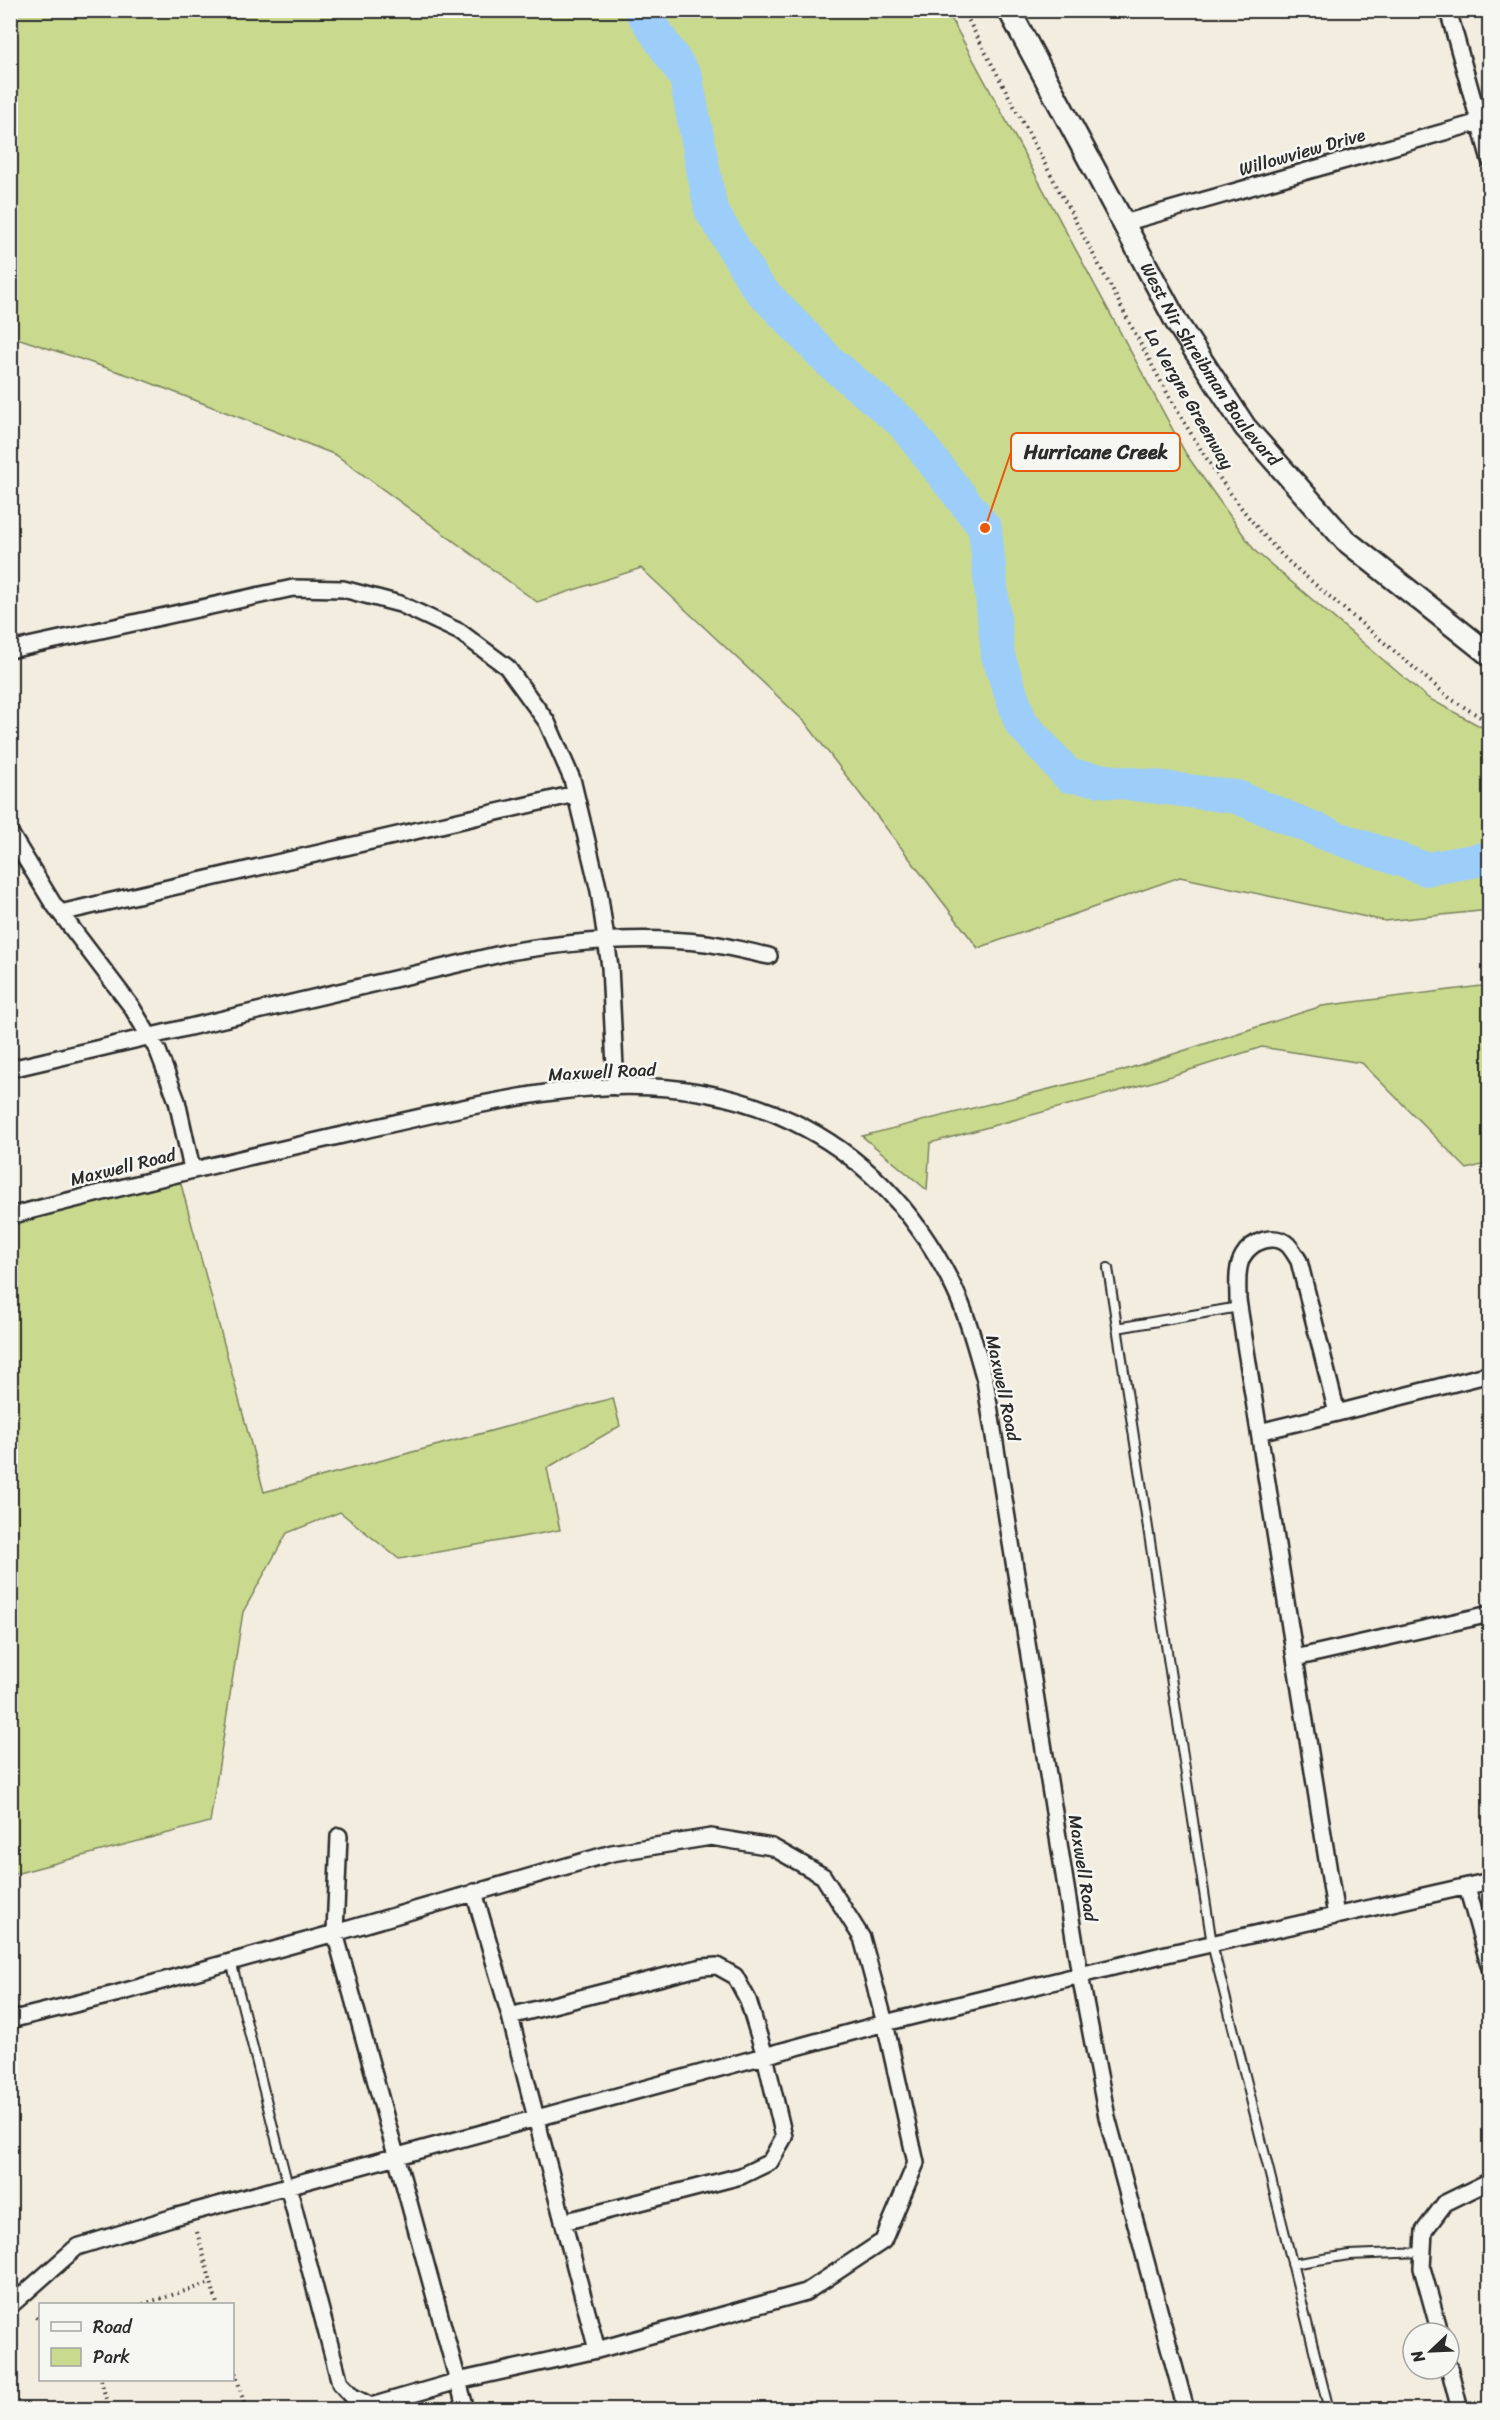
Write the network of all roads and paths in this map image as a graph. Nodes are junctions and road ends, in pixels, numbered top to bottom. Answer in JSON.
{"nodes":[{"id":1,"x":963,"y":10,"type":"edge"},
{"id":2,"x":1009,"y":10,"type":"edge"},
{"id":3,"x":1448,"y":10,"type":"edge"},
{"id":4,"x":1484,"y":120,"type":"edge"},
{"id":5,"x":1490,"y":160,"type":"edge"},
{"id":6,"x":1124,"y":224,"type":"junction"},
{"id":7,"x":10,"y":650,"type":"edge"},
{"id":8,"x":1490,"y":655,"type":"edge"},
{"id":9,"x":1490,"y":723,"type":"edge"},
{"id":10,"x":575,"y":794,"type":"junction"},
{"id":11,"x":10,"y":833,"type":"edge"},
{"id":12,"x":60,"y":913,"type":"junction"},
{"id":13,"x":606,"y":941,"type":"junction"},
{"id":14,"x":769,"y":956,"type":"dead end"},
{"id":15,"x":149,"y":1037,"type":"junction"},
{"id":16,"x":15,"y":1068,"type":"dead end"},
{"id":17,"x":616,"y":1087,"type":"junction"},
{"id":18,"x":192,"y":1169,"type":"junction"},
{"id":19,"x":10,"y":1216,"type":"edge"},
{"id":20,"x":1108,"y":1268,"type":"dead end"},
{"id":21,"x":1239,"y":1307,"type":"junction"},
{"id":22,"x":1117,"y":1328,"type":"junction"},
{"id":23,"x":1490,"y":1374,"type":"edge"},
{"id":24,"x":1337,"y":1413,"type":"junction"},
{"id":25,"x":1259,"y":1432,"type":"junction"},
{"id":26,"x":1490,"y":1614,"type":"edge"},
{"id":27,"x":1295,"y":1658,"type":"junction"},
{"id":28,"x":339,"y":1836,"type":"dead end"},
{"id":29,"x":1490,"y":1881,"type":"edge"},
{"id":30,"x":1467,"y":1887,"type":"junction"},
{"id":31,"x":474,"y":1892,"type":"junction"},
{"id":32,"x":1336,"y":1916,"type":"junction"},
{"id":33,"x":335,"y":1933,"type":"junction"},
{"id":34,"x":1212,"y":1944,"type":"junction"},
{"id":35,"x":231,"y":1961,"type":"junction"},
{"id":36,"x":1490,"y":1968,"type":"edge"},
{"id":37,"x":1080,"y":1976,"type":"junction"},
{"id":38,"x":510,"y":2016,"type":"junction"},
{"id":39,"x":10,"y":2020,"type":"edge"},
{"id":40,"x":885,"y":2023,"type":"junction"},
{"id":41,"x":765,"y":2056,"type":"junction"},
{"id":42,"x":536,"y":2119,"type":"junction"},
{"id":43,"x":396,"y":2157,"type":"junction"},
{"id":44,"x":1490,"y":2181,"type":"edge"},
{"id":45,"x":288,"y":2186,"type":"junction"},
{"id":46,"x":563,"y":2222,"type":"junction"},
{"id":47,"x":197,"y":2232,"type":"dead end"},
{"id":48,"x":1423,"y":2252,"type":"junction"},
{"id":49,"x":1292,"y":2264,"type":"junction"},
{"id":50,"x":211,"y":2283,"type":"junction"},
{"id":51,"x":146,"y":2303,"type":"edge"},
{"id":52,"x":217,"y":2303,"type":"edge"},
{"id":53,"x":10,"y":2306,"type":"edge"},
{"id":54,"x":36,"y":2317,"type":"dead end"},
{"id":55,"x":39,"y":2321,"type":"edge"},
{"id":56,"x":1437,"y":2321,"type":"edge"},
{"id":57,"x":597,"y":2350,"type":"junction"},
{"id":58,"x":234,"y":2368,"type":"edge"},
{"id":59,"x":102,"y":2381,"type":"edge"},
{"id":60,"x":458,"y":2381,"type":"junction"},
{"id":61,"x":1453,"y":2381,"type":"edge"},
{"id":62,"x":109,"y":2409,"type":"edge"},
{"id":63,"x":246,"y":2409,"type":"edge"},
{"id":64,"x":466,"y":2409,"type":"edge"},
{"id":65,"x":1186,"y":2409,"type":"edge"},
{"id":66,"x":1329,"y":2409,"type":"edge"},
{"id":67,"x":1460,"y":2409,"type":"edge"}],
"edges":[{"from":1,"to":9,"type":"path","name":"La Vergne Greenway"},
{"from":2,"to":6,"type":"main road","name":"West Nir Shreibman Boulevard"},
{"from":3,"to":4,"type":"street"},
{"from":4,"to":5,"type":"street"},
{"from":4,"to":6,"type":"street","name":"Willowview Drive"},
{"from":6,"to":8,"type":"main road","name":"West Nir Shreibman Boulevard"},
{"from":7,"to":10,"type":"street"},
{"from":10,"to":12,"type":"street"},
{"from":10,"to":13,"type":"street"},
{"from":11,"to":12,"type":"street"},
{"from":12,"to":15,"type":"street"},
{"from":13,"to":14,"type":"street"},
{"from":13,"to":15,"type":"street"},
{"from":13,"to":17,"type":"street"},
{"from":15,"to":16,"type":"street"},
{"from":15,"to":18,"type":"street"},
{"from":17,"to":18,"type":"street","name":"Maxwell Road"},
{"from":17,"to":37,"type":"street","name":"Maxwell Road"},
{"from":18,"to":19,"type":"street","name":"Maxwell Road"},
{"from":20,"to":22,"type":"lane"},
{"from":21,"to":22,"type":"lane"},
{"from":21,"to":24,"type":"street"},
{"from":21,"to":25,"type":"street"},
{"from":22,"to":34,"type":"lane"},
{"from":23,"to":24,"type":"street"},
{"from":24,"to":25,"type":"street"},
{"from":25,"to":27,"type":"street"},
{"from":26,"to":27,"type":"street"},
{"from":27,"to":32,"type":"street"},
{"from":28,"to":33,"type":"street"},
{"from":29,"to":30,"type":"street"},
{"from":30,"to":32,"type":"street"},
{"from":30,"to":36,"type":"street"},
{"from":31,"to":33,"type":"street"},
{"from":31,"to":38,"type":"street"},
{"from":31,"to":40,"type":"street"},
{"from":32,"to":34,"type":"street"},
{"from":33,"to":35,"type":"street"},
{"from":33,"to":43,"type":"street"},
{"from":34,"to":37,"type":"street"},
{"from":34,"to":49,"type":"lane"},
{"from":35,"to":39,"type":"street"},
{"from":35,"to":45,"type":"lane"},
{"from":37,"to":40,"type":"street"},
{"from":37,"to":65,"type":"street","name":"Maxwell Road"},
{"from":38,"to":41,"type":"street"},
{"from":38,"to":42,"type":"street"},
{"from":40,"to":41,"type":"street"},
{"from":40,"to":57,"type":"street"},
{"from":41,"to":42,"type":"street"},
{"from":41,"to":46,"type":"street"},
{"from":42,"to":43,"type":"street"},
{"from":42,"to":46,"type":"street"},
{"from":43,"to":45,"type":"street"},
{"from":43,"to":60,"type":"street"},
{"from":44,"to":48,"type":"street"},
{"from":45,"to":53,"type":"street"},
{"from":45,"to":60,"type":"street"},
{"from":46,"to":57,"type":"street"},
{"from":47,"to":50,"type":"path"},
{"from":48,"to":49,"type":"lane"},
{"from":48,"to":56,"type":"street"},
{"from":49,"to":66,"type":"lane"},
{"from":50,"to":51,"type":"path"},
{"from":50,"to":52,"type":"path"},
{"from":54,"to":55,"type":"path"},
{"from":57,"to":60,"type":"street"},
{"from":58,"to":63,"type":"path"},
{"from":59,"to":62,"type":"path"},
{"from":60,"to":64,"type":"street"},
{"from":61,"to":67,"type":"street"}]}
